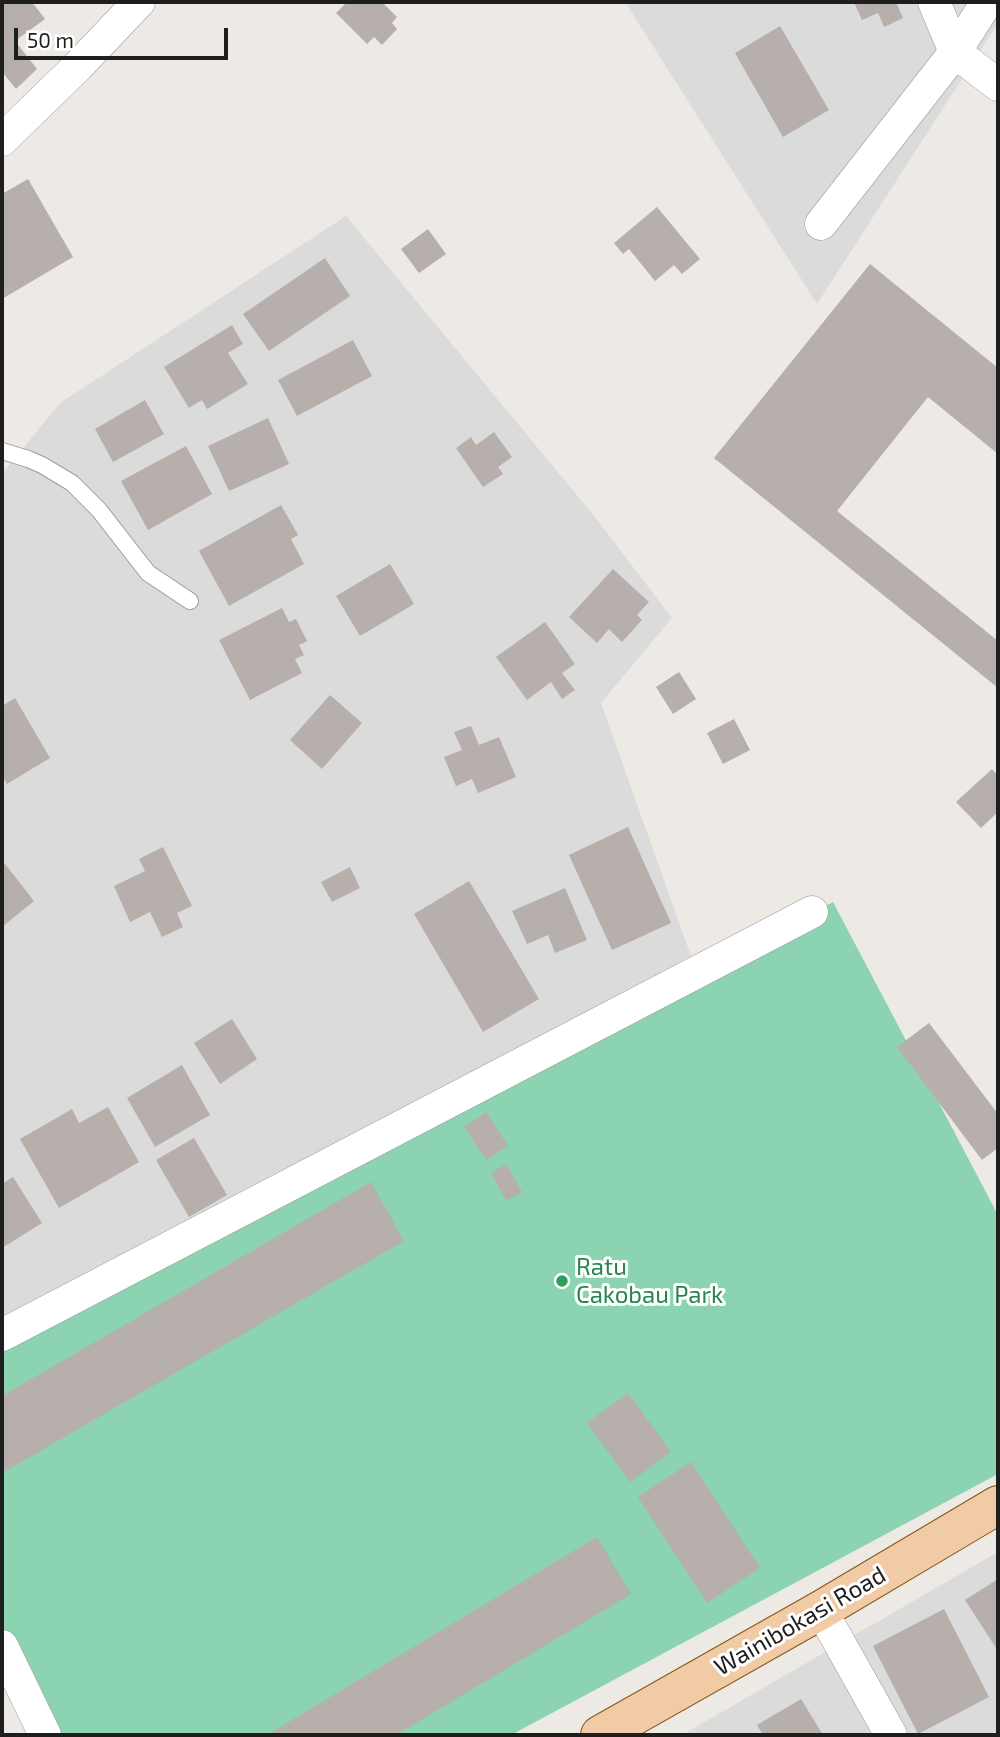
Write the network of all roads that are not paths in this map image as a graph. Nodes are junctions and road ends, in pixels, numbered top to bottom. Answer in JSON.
{"nodes":[{"id":1,"x":139,"y":2,"type":"edge"},
{"id":2,"x":934,"y":2,"type":"edge"},
{"id":3,"x":988,"y":2,"type":"edge"},
{"id":4,"x":955,"y":52,"type":"junction"},
{"id":5,"x":998,"y":85,"type":"edge"},
{"id":6,"x":2,"y":140,"type":"edge"},
{"id":7,"x":821,"y":224,"type":"dead end"},
{"id":8,"x":2,"y":451,"type":"edge"},
{"id":9,"x":190,"y":601,"type":"dead end"},
{"id":10,"x":812,"y":912,"type":"dead end"},
{"id":11,"x":2,"y":1335,"type":"edge"},
{"id":12,"x":998,"y":1505,"type":"edge"},
{"id":13,"x":821,"y":1610,"type":"junction"},
{"id":14,"x":2,"y":1646,"type":"edge"},
{"id":15,"x":45,"y":1735,"type":"edge"},
{"id":16,"x":600,"y":1735,"type":"edge"},
{"id":17,"x":891,"y":1735,"type":"edge"}],
"edges":[{"from":1,"to":6,"type":"street"},
{"from":2,"to":4,"type":"street"},
{"from":3,"to":4,"type":"street"},
{"from":4,"to":5,"type":"street"},
{"from":4,"to":7,"type":"street"},
{"from":8,"to":9,"type":"lane"},
{"from":10,"to":11,"type":"street"},
{"from":12,"to":13,"type":"main road","name":"Wainibokasi Road"},
{"from":13,"to":16,"type":"main road","name":"Wainibokasi Road"},
{"from":13,"to":17,"type":"street"},
{"from":14,"to":15,"type":"street"}]}
